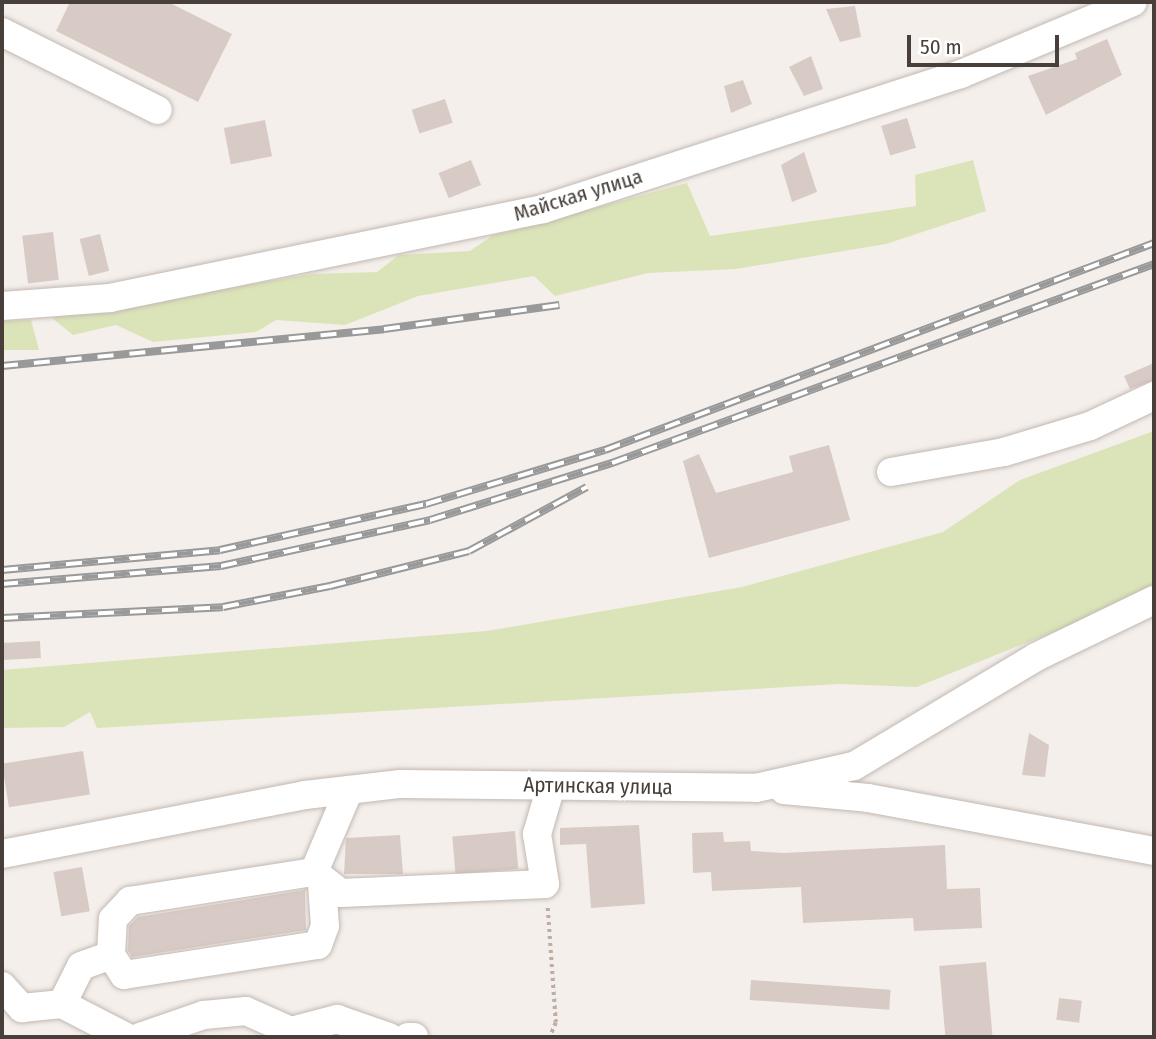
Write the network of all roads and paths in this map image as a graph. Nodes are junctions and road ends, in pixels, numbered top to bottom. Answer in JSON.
{"nodes":[{"id":1,"x":1133,"y":2,"type":"edge"},
{"id":2,"x":2,"y":32,"type":"edge"},
{"id":3,"x":158,"y":110,"type":"dead end"},
{"id":4,"x":2,"y":306,"type":"edge"},
{"id":5,"x":1154,"y":396,"type":"edge"},
{"id":6,"x":891,"y":472,"type":"dead end"},
{"id":7,"x":1154,"y":600,"type":"edge"},
{"id":8,"x":551,"y":786,"type":"junction"},
{"id":9,"x":757,"y":788,"type":"junction"},
{"id":10,"x":349,"y":790,"type":"junction"},
{"id":11,"x":1154,"y":852,"type":"edge"},
{"id":12,"x":2,"y":854,"type":"edge"},
{"id":13,"x":318,"y":878,"type":"junction"},
{"id":14,"x":545,"y":884,"type":"junction"},
{"id":15,"x":111,"y":955,"type":"junction"},
{"id":16,"x":2,"y":986,"type":"edge"},
{"id":17,"x":62,"y":1004,"type":"junction"},
{"id":18,"x":126,"y":1037,"type":"edge"},
{"id":19,"x":140,"y":1037,"type":"edge"},
{"id":20,"x":389,"y":1037,"type":"edge"},
{"id":21,"x":408,"y":1037,"type":"edge"},
{"id":22,"x":414,"y":1037,"type":"edge"},
{"id":23,"x":550,"y":1037,"type":"edge"}],
"edges":[{"from":1,"to":4,"type":"street","name":"Майская улица"},
{"from":2,"to":3,"type":"street"},
{"from":5,"to":6,"type":"street"},
{"from":7,"to":9,"type":"street","name":"Артинская улица"},
{"from":8,"to":9,"type":"street","name":"Артинская улица"},
{"from":8,"to":10,"type":"street","name":"Артинская улица"},
{"from":8,"to":14,"type":"street"},
{"from":9,"to":11,"type":"street"},
{"from":10,"to":12,"type":"street","name":"Артинская улица"},
{"from":10,"to":13,"type":"street"},
{"from":13,"to":14,"type":"street"},
{"from":13,"to":15,"type":"street"},
{"from":13,"to":15,"type":"street"},
{"from":14,"to":23,"type":"path"},
{"from":15,"to":17,"type":"street"},
{"from":16,"to":17,"type":"street"},
{"from":17,"to":18,"type":"street"},
{"from":19,"to":20,"type":"street"},
{"from":21,"to":22,"type":"street"}]}
